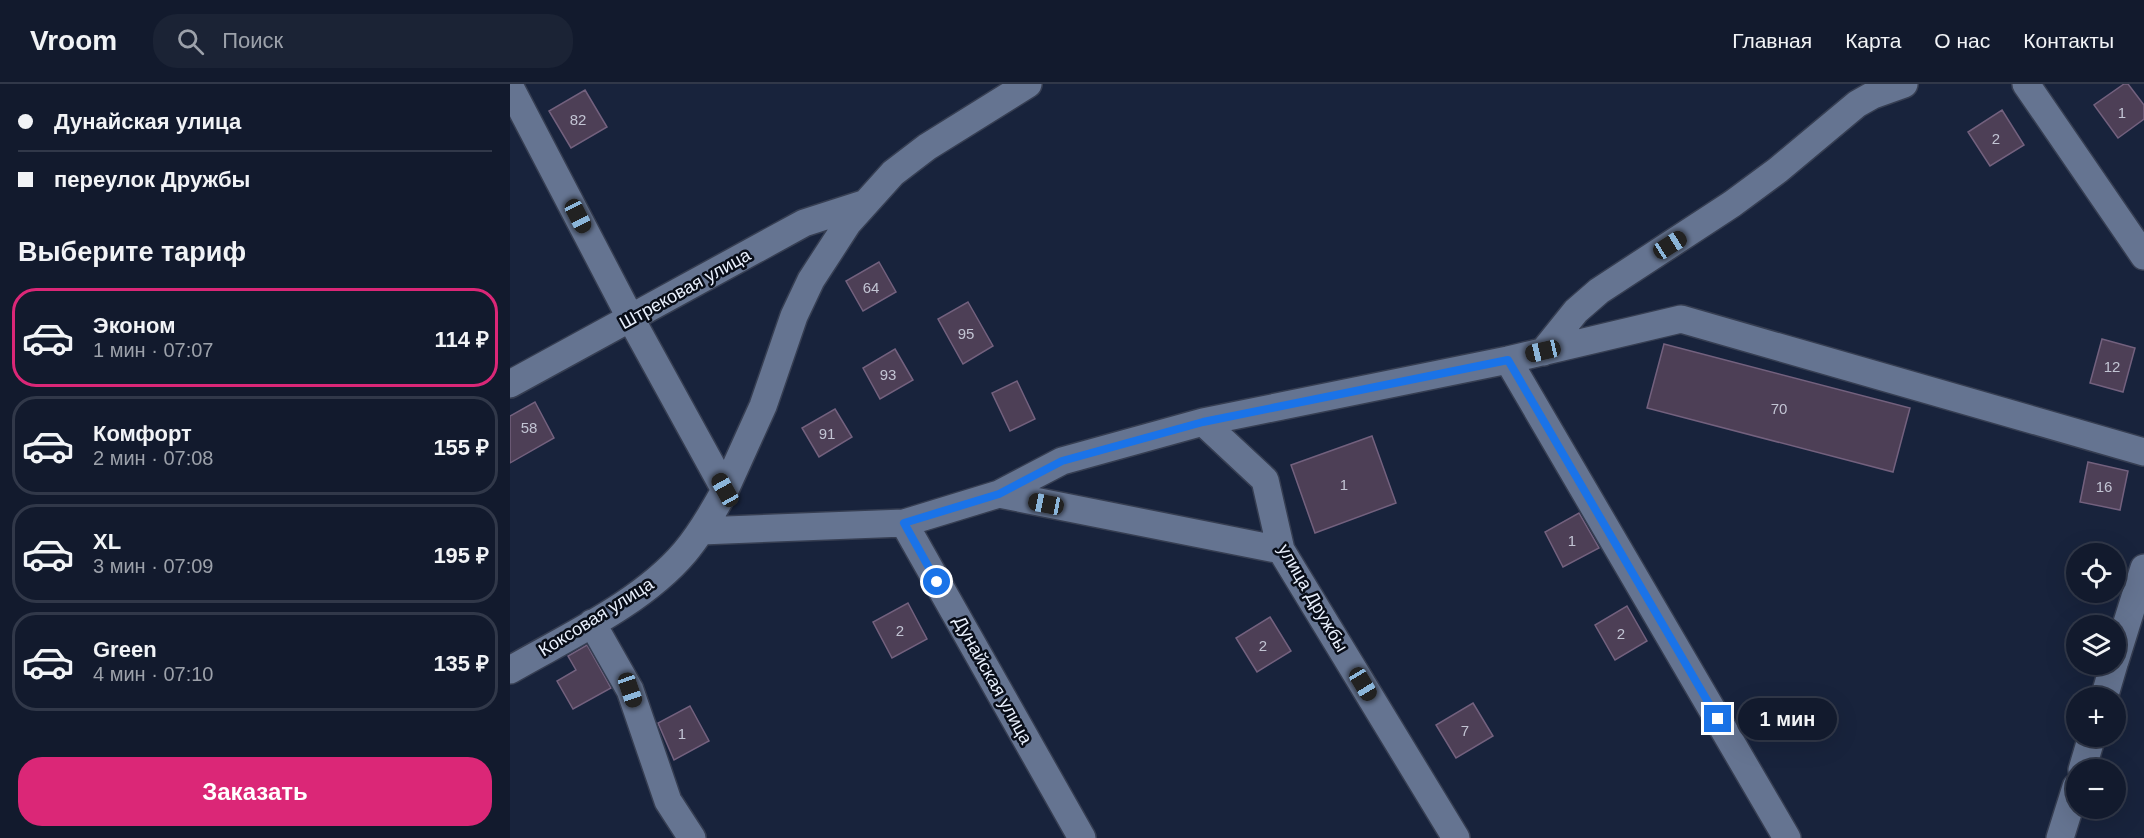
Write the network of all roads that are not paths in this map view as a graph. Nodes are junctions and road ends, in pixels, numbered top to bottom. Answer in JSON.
{"nodes":[{"id":1,"x":1028,"y":84,"type":"edge"},
{"id":2,"x":1904,"y":84,"type":"edge"},
{"id":3,"x":2026,"y":84,"type":"edge"},
{"id":4,"x":516,"y":90,"type":"edge"},
{"id":5,"x":863,"y":204,"type":"junction"},
{"id":6,"x":2144,"y":256,"type":"edge"},
{"id":7,"x":631,"y":319,"type":"junction"},
{"id":8,"x":1543,"y":351,"type":"junction"},
{"id":9,"x":1508,"y":360,"type":"junction"},
{"id":10,"x":510,"y":384,"type":"edge"},
{"id":11,"x":1203,"y":422,"type":"junction"},
{"id":12,"x":2144,"y":452,"type":"edge"},
{"id":13,"x":725,"y":490,"type":"junction"},
{"id":14,"x":999,"y":494,"type":"junction"},
{"id":15,"x":904,"y":523,"type":"junction"},
{"id":16,"x":701,"y":531,"type":"junction"},
{"id":17,"x":1281,"y":549,"type":"junction"},
{"id":18,"x":2144,"y":568,"type":"edge"},
{"id":19,"x":592,"y":623,"type":"junction"},
{"id":20,"x":2126,"y":627,"type":"edge"},
{"id":21,"x":510,"y":670,"type":"edge"},
{"id":22,"x":2066,"y":819,"type":"edge"},
{"id":23,"x":692,"y":838,"type":"edge"},
{"id":24,"x":1082,"y":838,"type":"edge"},
{"id":25,"x":1456,"y":838,"type":"edge"},
{"id":26,"x":1787,"y":838,"type":"edge"},
{"id":27,"x":2060,"y":838,"type":"edge"}],
"edges":[{"from":1,"to":5,"type":"street","name":"Коксовая улица"},
{"from":2,"to":8,"type":"street"},
{"from":3,"to":6,"type":"street"},
{"from":4,"to":7,"type":"street"},
{"from":5,"to":7,"type":"street","name":"Штрековая улица"},
{"from":5,"to":13,"type":"street","name":"Коксовая улица"},
{"from":7,"to":10,"type":"street","name":"Штрековая улица"},
{"from":7,"to":13,"type":"street"},
{"from":8,"to":9,"type":"street"},
{"from":8,"to":12,"type":"street"},
{"from":9,"to":11,"type":"street"},
{"from":9,"to":26,"type":"street"},
{"from":11,"to":14,"type":"street"},
{"from":11,"to":17,"type":"street","name":"улица Дружбы"},
{"from":13,"to":16,"type":"street","name":"Коксовая улица"},
{"from":14,"to":15,"type":"street"},
{"from":14,"to":17,"type":"street"},
{"from":15,"to":16,"type":"street"},
{"from":15,"to":24,"type":"street","name":"Дунайская улица"},
{"from":16,"to":19,"type":"street","name":"Коксовая улица"},
{"from":17,"to":25,"type":"street","name":"улица Дружбы"},
{"from":18,"to":20,"type":"street"},
{"from":19,"to":21,"type":"street","name":"Коксовая улица"},
{"from":19,"to":23,"type":"street"},
{"from":22,"to":27,"type":"street"}]}
